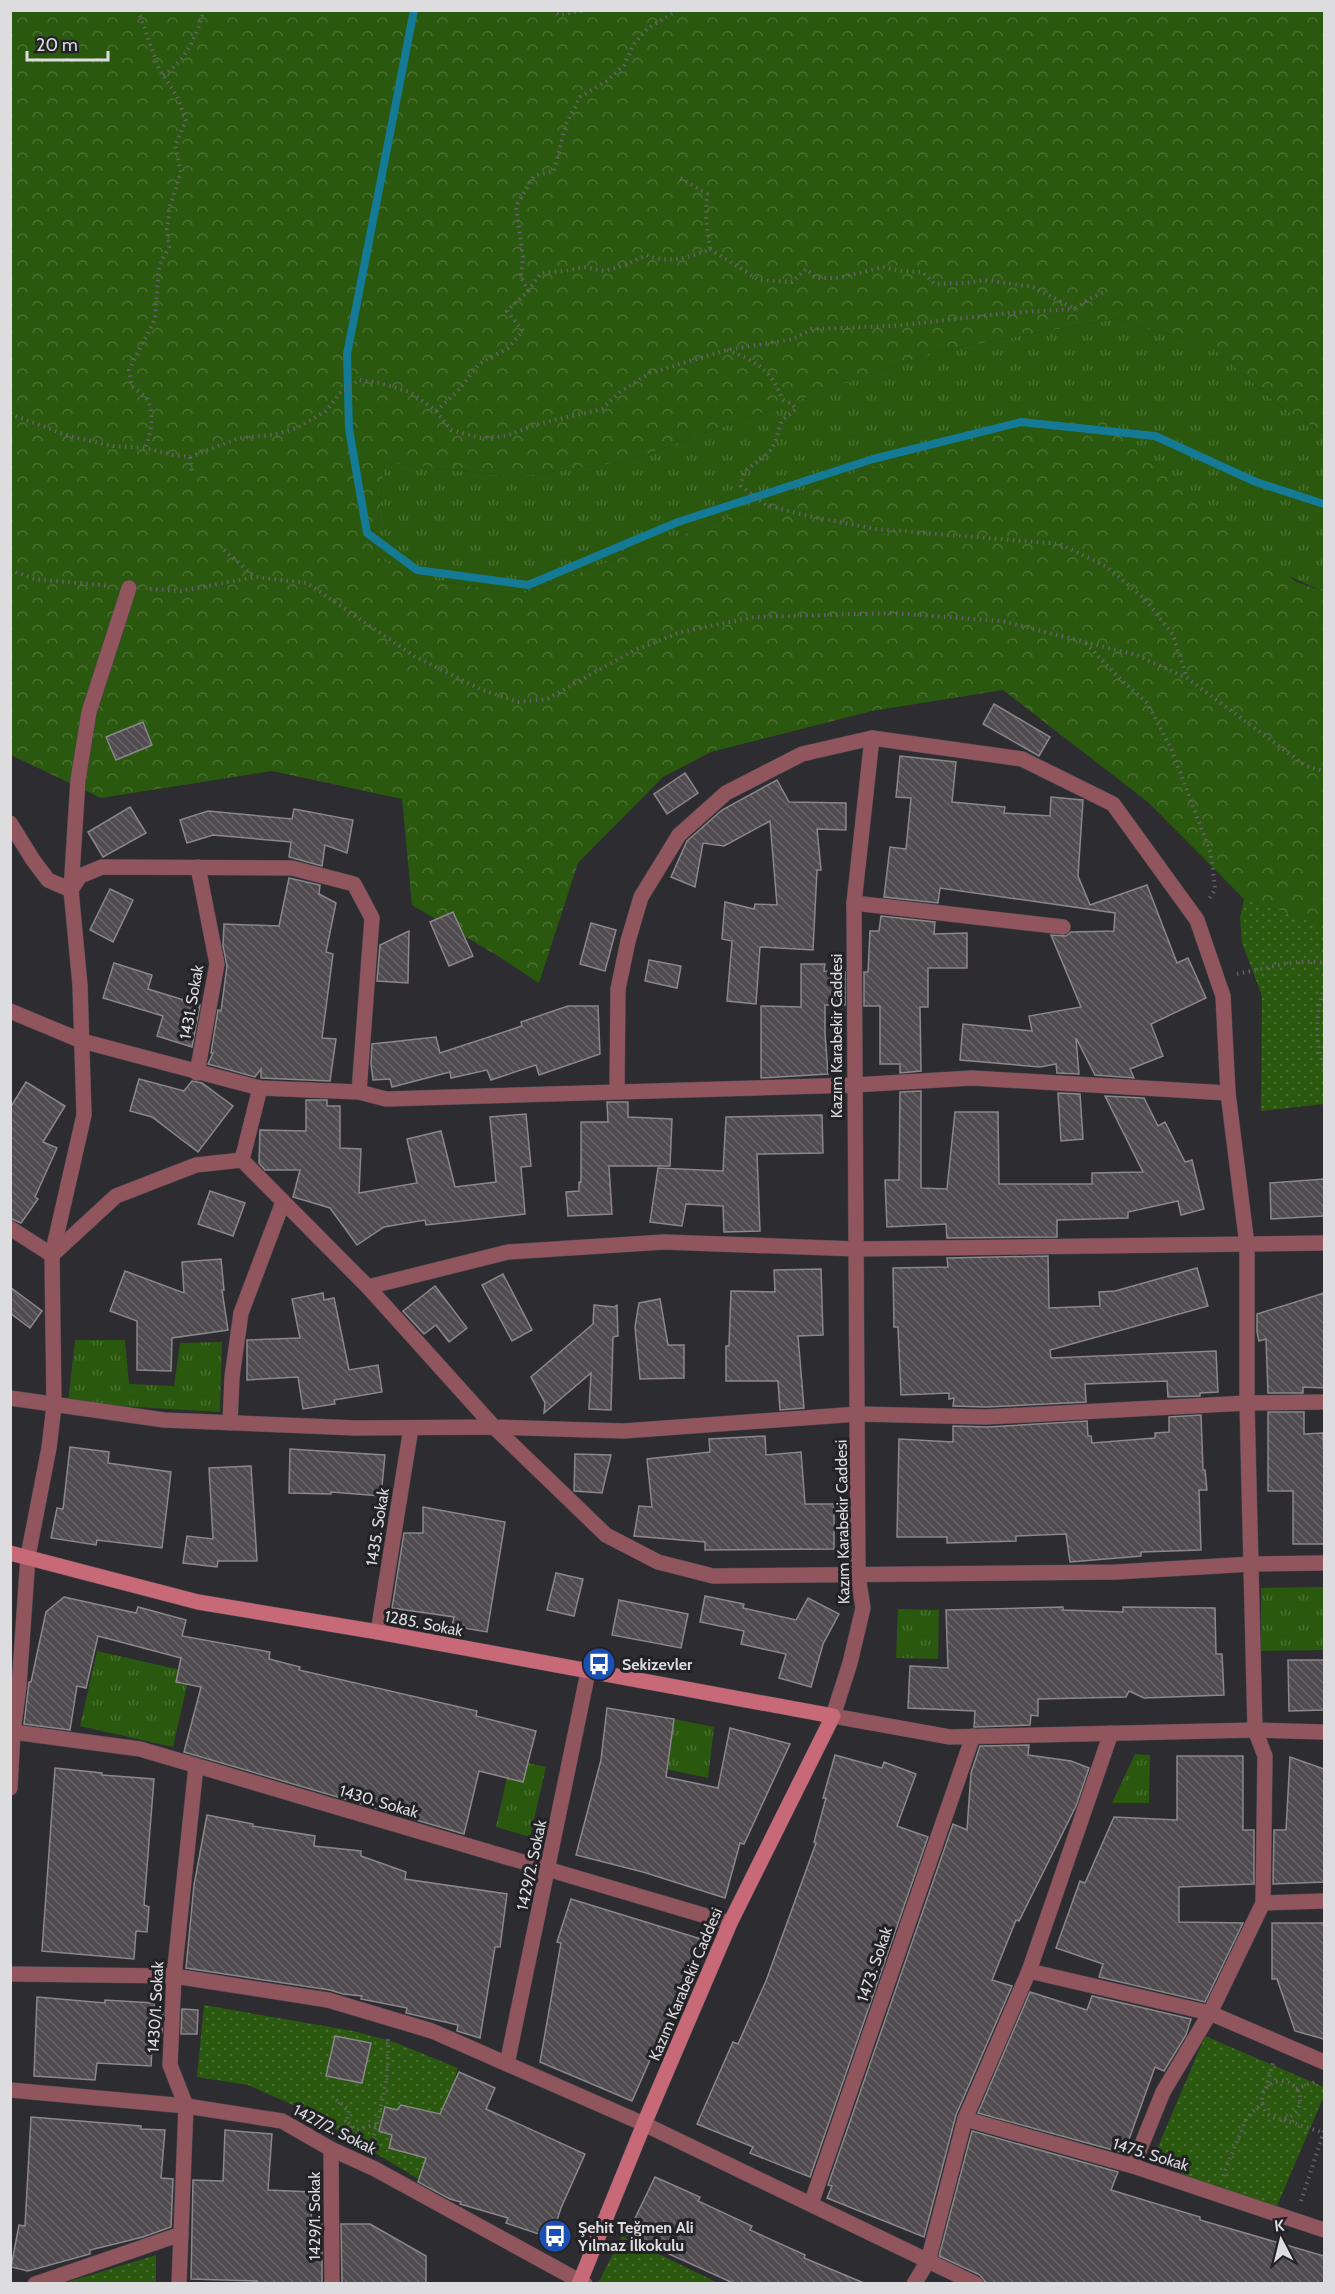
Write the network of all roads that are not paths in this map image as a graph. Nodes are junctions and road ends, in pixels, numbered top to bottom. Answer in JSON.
{"nodes":[{"id":1,"x":129,"y":588,"type":"road end"},
{"id":2,"x":872,"y":738,"type":"junction"},
{"id":3,"x":10,"y":823,"type":"edge"},
{"id":4,"x":198,"y":867,"type":"junction"},
{"id":5,"x":71,"y":890,"type":"junction"},
{"id":6,"x":854,"y":903,"type":"junction"},
{"id":7,"x":1063,"y":927,"type":"dead end"},
{"id":8,"x":10,"y":1011,"type":"edge"},
{"id":9,"x":82,"y":1041,"type":"junction"},
{"id":10,"x":197,"y":1073,"type":"junction"},
{"id":11,"x":854,"y":1085,"type":"junction"},
{"id":12,"x":260,"y":1088,"type":"junction"},
{"id":13,"x":616,"y":1090,"type":"junction"},
{"id":14,"x":359,"y":1092,"type":"junction"},
{"id":15,"x":1228,"y":1093,"type":"junction"},
{"id":16,"x":242,"y":1160,"type":"junction"},
{"id":17,"x":283,"y":1202,"type":"junction"},
{"id":18,"x":10,"y":1228,"type":"edge"},
{"id":19,"x":1324,"y":1244,"type":"edge"},
{"id":20,"x":1247,"y":1245,"type":"junction"},
{"id":21,"x":857,"y":1249,"type":"junction"},
{"id":22,"x":52,"y":1255,"type":"junction"},
{"id":23,"x":368,"y":1287,"type":"junction"},
{"id":24,"x":10,"y":1398,"type":"edge"},
{"id":25,"x":1324,"y":1402,"type":"edge"},
{"id":26,"x":1247,"y":1403,"type":"junction"},
{"id":27,"x":54,"y":1406,"type":"junction"},
{"id":28,"x":858,"y":1414,"type":"junction"},
{"id":29,"x":230,"y":1423,"type":"junction"},
{"id":30,"x":494,"y":1427,"type":"junction"},
{"id":31,"x":411,"y":1428,"type":"junction"},
{"id":32,"x":10,"y":1553,"type":"edge"},
{"id":33,"x":28,"y":1556,"type":"junction"},
{"id":34,"x":1324,"y":1563,"type":"edge"},
{"id":35,"x":1252,"y":1564,"type":"junction"},
{"id":36,"x":858,"y":1575,"type":"junction"},
{"id":37,"x":378,"y":1632,"type":"junction"},
{"id":38,"x":588,"y":1672,"type":"junction"},
{"id":39,"x":833,"y":1716,"type":"junction"},
{"id":40,"x":1255,"y":1730,"type":"junction"},
{"id":41,"x":13,"y":1732,"type":"junction"},
{"id":42,"x":1324,"y":1732,"type":"edge"},
{"id":43,"x":1111,"y":1733,"type":"junction"},
{"id":44,"x":973,"y":1736,"type":"junction"},
{"id":45,"x":196,"y":1766,"type":"junction"},
{"id":46,"x":10,"y":1788,"type":"edge"},
{"id":47,"x":549,"y":1869,"type":"junction"},
{"id":48,"x":1324,"y":1900,"type":"edge"},
{"id":49,"x":1263,"y":1903,"type":"junction"},
{"id":50,"x":730,"y":1923,"type":"junction"},
{"id":51,"x":1029,"y":1971,"type":"junction"},
{"id":52,"x":10,"y":1974,"type":"edge"},
{"id":53,"x":174,"y":1976,"type":"junction"},
{"id":54,"x":1210,"y":2013,"type":"junction"},
{"id":55,"x":1324,"y":2062,"type":"edge"},
{"id":56,"x":507,"y":2064,"type":"junction"},
{"id":57,"x":10,"y":2090,"type":"edge"},
{"id":58,"x":186,"y":2106,"type":"junction"},
{"id":59,"x":965,"y":2119,"type":"junction"},
{"id":60,"x":644,"y":2124,"type":"junction"},
{"id":61,"x":331,"y":2149,"type":"junction"},
{"id":62,"x":1133,"y":2166,"type":"junction"},
{"id":63,"x":811,"y":2204,"type":"junction"},
{"id":64,"x":1324,"y":2230,"type":"edge"},
{"id":65,"x":181,"y":2234,"type":"junction"},
{"id":66,"x":928,"y":2261,"type":"junction"},
{"id":67,"x":582,"y":2282,"type":"edge"},
{"id":68,"x":35,"y":2283,"type":"edge"},
{"id":69,"x":179,"y":2283,"type":"edge"},
{"id":70,"x":332,"y":2283,"type":"edge"},
{"id":71,"x":914,"y":2283,"type":"edge"},
{"id":72,"x":976,"y":2283,"type":"edge"}],
"edges":[{"from":1,"to":5,"type":"street"},
{"from":2,"to":6,"type":"street","name":"Kazım Karabekir Caddesi"},
{"from":2,"to":13,"type":"street"},
{"from":2,"to":15,"type":"street"},
{"from":3,"to":5,"type":"street"},
{"from":4,"to":5,"type":"street"},
{"from":4,"to":10,"type":"street","name":"1431. Sokak"},
{"from":4,"to":14,"type":"street"},
{"from":5,"to":9,"type":"street"},
{"from":6,"to":7,"type":"street"},
{"from":6,"to":11,"type":"street","name":"Kazım Karabekir Caddesi"},
{"from":8,"to":9,"type":"street"},
{"from":9,"to":10,"type":"street"},
{"from":9,"to":22,"type":"street"},
{"from":10,"to":12,"type":"street"},
{"from":11,"to":13,"type":"street"},
{"from":11,"to":15,"type":"street"},
{"from":11,"to":21,"type":"street","name":"Kazım Karabekir Caddesi"},
{"from":12,"to":14,"type":"street"},
{"from":12,"to":16,"type":"street"},
{"from":13,"to":14,"type":"street"},
{"from":15,"to":20,"type":"street"},
{"from":16,"to":17,"type":"street"},
{"from":16,"to":22,"type":"street"},
{"from":17,"to":23,"type":"street"},
{"from":17,"to":29,"type":"street"},
{"from":18,"to":22,"type":"street"},
{"from":19,"to":20,"type":"street"},
{"from":20,"to":21,"type":"street"},
{"from":20,"to":26,"type":"street"},
{"from":21,"to":23,"type":"street"},
{"from":21,"to":28,"type":"street","name":"Kazım Karabekir Caddesi"},
{"from":22,"to":27,"type":"street"},
{"from":23,"to":30,"type":"street"},
{"from":24,"to":27,"type":"street"},
{"from":25,"to":26,"type":"street"},
{"from":26,"to":28,"type":"street"},
{"from":26,"to":35,"type":"street"},
{"from":27,"to":29,"type":"street"},
{"from":27,"to":33,"type":"street"},
{"from":28,"to":30,"type":"street"},
{"from":28,"to":36,"type":"street","name":"Kazım Karabekir Caddesi"},
{"from":29,"to":31,"type":"street"},
{"from":30,"to":31,"type":"street"},
{"from":30,"to":36,"type":"street"},
{"from":31,"to":37,"type":"street","name":"1435. Sokak"},
{"from":32,"to":33,"type":"street","name":"1285. Sokak"},
{"from":33,"to":37,"type":"street","name":"1285. Sokak"},
{"from":33,"to":41,"type":"street"},
{"from":34,"to":35,"type":"street"},
{"from":35,"to":36,"type":"street"},
{"from":35,"to":40,"type":"street"},
{"from":36,"to":39,"type":"street","name":"Kazım Karabekir Caddesi"},
{"from":37,"to":38,"type":"street","name":"1285. Sokak"},
{"from":38,"to":39,"type":"street","name":"1285. Sokak"},
{"from":38,"to":47,"type":"street","name":"1429/2. Sokak"},
{"from":39,"to":44,"type":"street"},
{"from":39,"to":50,"type":"street","name":"Kazım Karabekir Caddesi"},
{"from":40,"to":42,"type":"street"},
{"from":40,"to":43,"type":"street"},
{"from":40,"to":49,"type":"street"},
{"from":41,"to":45,"type":"street","name":"1430. Sokak"},
{"from":41,"to":46,"type":"street"},
{"from":43,"to":44,"type":"street"},
{"from":43,"to":51,"type":"street"},
{"from":44,"to":63,"type":"street","name":"1473. Sokak"},
{"from":45,"to":47,"type":"street","name":"1430. Sokak"},
{"from":45,"to":53,"type":"street","name":"1430/1. Sokak"},
{"from":47,"to":50,"type":"street","name":"1430. Sokak"},
{"from":47,"to":56,"type":"street","name":"1429/2. Sokak"},
{"from":48,"to":49,"type":"street"},
{"from":49,"to":54,"type":"street"},
{"from":50,"to":60,"type":"street","name":"Kazım Karabekir Caddesi"},
{"from":51,"to":54,"type":"street"},
{"from":51,"to":59,"type":"street"},
{"from":52,"to":53,"type":"street"},
{"from":53,"to":56,"type":"street"},
{"from":53,"to":58,"type":"street","name":"1430/1. Sokak"},
{"from":54,"to":55,"type":"street"},
{"from":54,"to":62,"type":"street"},
{"from":56,"to":60,"type":"street"},
{"from":57,"to":58,"type":"street","name":"1427/2. Sokak"},
{"from":58,"to":61,"type":"street","name":"1427/2. Sokak"},
{"from":58,"to":65,"type":"street","name":"1430/1. Sokak"},
{"from":59,"to":62,"type":"street","name":"1475. Sokak"},
{"from":59,"to":66,"type":"street"},
{"from":60,"to":63,"type":"street"},
{"from":60,"to":67,"type":"street","name":"Kazım Karabekir Caddesi"},
{"from":61,"to":67,"type":"street","name":"1427/2. Sokak"},
{"from":61,"to":70,"type":"street","name":"1429/1. Sokak"},
{"from":62,"to":64,"type":"street","name":"1475. Sokak"},
{"from":63,"to":66,"type":"street"},
{"from":65,"to":68,"type":"street"},
{"from":65,"to":69,"type":"street","name":"1430/1. Sokak"},
{"from":66,"to":71,"type":"street"},
{"from":66,"to":72,"type":"street"}]}
